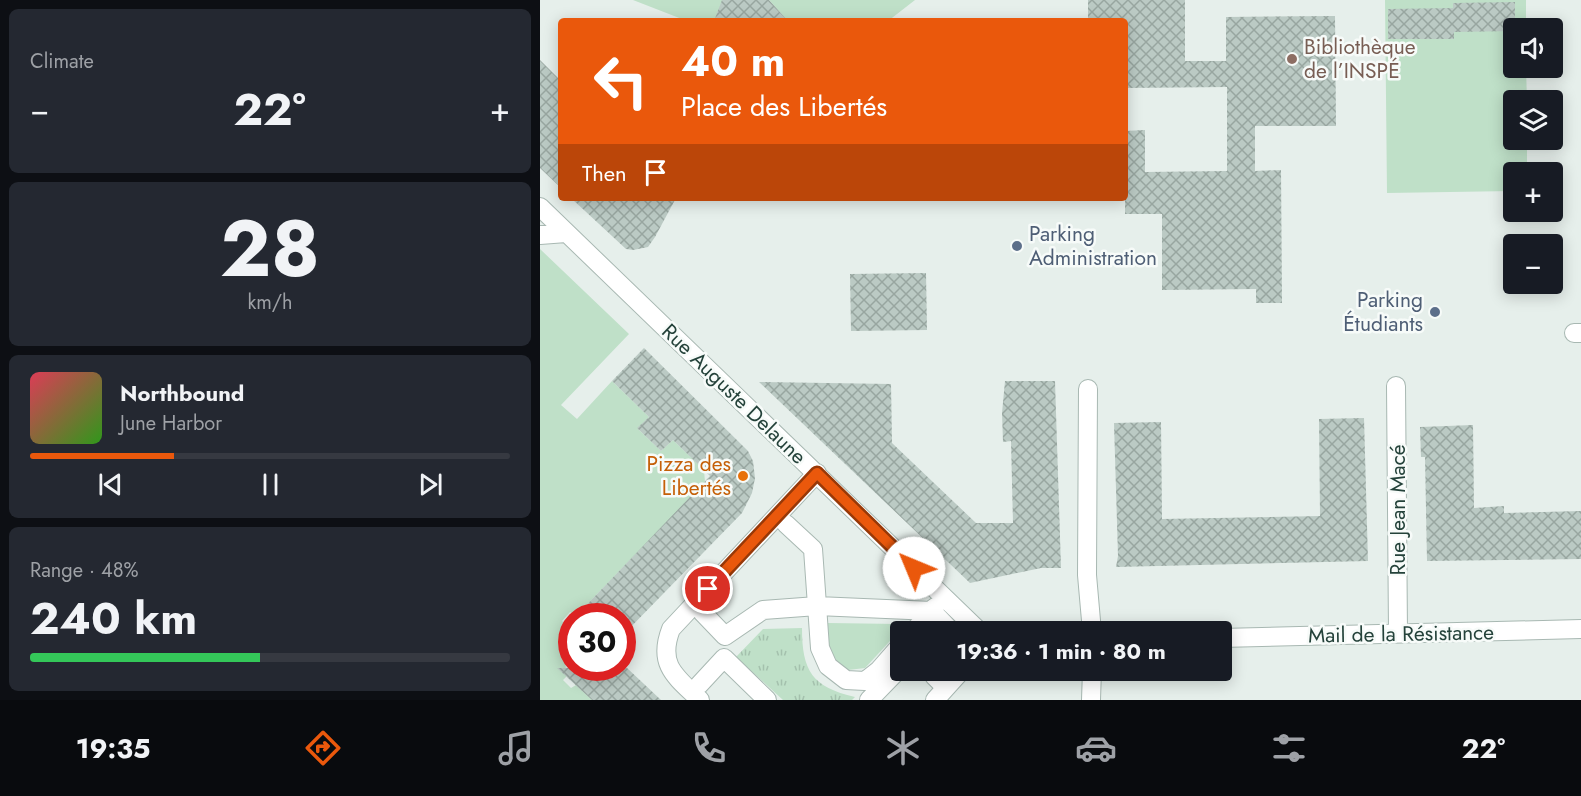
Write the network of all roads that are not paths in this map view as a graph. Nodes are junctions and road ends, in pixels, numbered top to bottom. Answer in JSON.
{"nodes":[{"id":1,"x":540,"y":207,"type":"edge"},
{"id":2,"x":566,"y":232,"type":"junction"},
{"id":3,"x":540,"y":236,"type":"edge"},
{"id":4,"x":1396,"y":386,"type":"dead end"},
{"id":5,"x":1088,"y":389,"type":"dead end"},
{"id":6,"x":817,"y":473,"type":"junction"},
{"id":7,"x":786,"y":524,"type":"dead end"},
{"id":8,"x":817,"y":606,"type":"junction"},
{"id":9,"x":702,"y":612,"type":"dead end"},
{"id":10,"x":940,"y":621,"type":"edge"},
{"id":11,"x":969,"y":621,"type":"edge"},
{"id":12,"x":1091,"y":621,"type":"edge"},
{"id":13,"x":1581,"y":629,"type":"edge"},
{"id":14,"x":1398,"y":633,"type":"junction"},
{"id":15,"x":725,"y":636,"type":"junction"},
{"id":16,"x":1232,"y":638,"type":"edge"},
{"id":17,"x":890,"y":657,"type":"edge"},
{"id":18,"x":724,"y":658,"type":"junction"},
{"id":19,"x":890,"y":678,"type":"edge"},
{"id":20,"x":952,"y":681,"type":"edge"},
{"id":21,"x":1092,"y":681,"type":"edge"},
{"id":22,"x":700,"y":692,"type":"edge"},
{"id":23,"x":767,"y":700,"type":"edge"},
{"id":24,"x":869,"y":700,"type":"edge"},
{"id":25,"x":935,"y":700,"type":"edge"},
{"id":26,"x":1091,"y":700,"type":"edge"}],
"edges":[{"from":1,"to":2,"type":"street","name":"Rue Auguste Delaune"},
{"from":2,"to":3,"type":"street"},
{"from":2,"to":6,"type":"street","name":"Rue Auguste Delaune"},
{"from":4,"to":14,"type":"street","name":"Rue Jean Macé"},
{"from":5,"to":12,"type":"street"},
{"from":6,"to":11,"type":"street","name":"Rue Auguste Delaune"},
{"from":6,"to":22,"type":"street"},
{"from":7,"to":8,"type":"street"},
{"from":8,"to":10,"type":"street"},
{"from":8,"to":15,"type":"street"},
{"from":8,"to":17,"type":"street"},
{"from":9,"to":15,"type":"street"},
{"from":13,"to":14,"type":"street","name":"Mail de la Résistance"},
{"from":14,"to":16,"type":"street","name":"Mail de la Résistance"},
{"from":15,"to":18,"type":"street"},
{"from":18,"to":22,"type":"street"},
{"from":18,"to":23,"type":"street"},
{"from":19,"to":24,"type":"street"},
{"from":20,"to":25,"type":"street"},
{"from":21,"to":26,"type":"street"}]}
